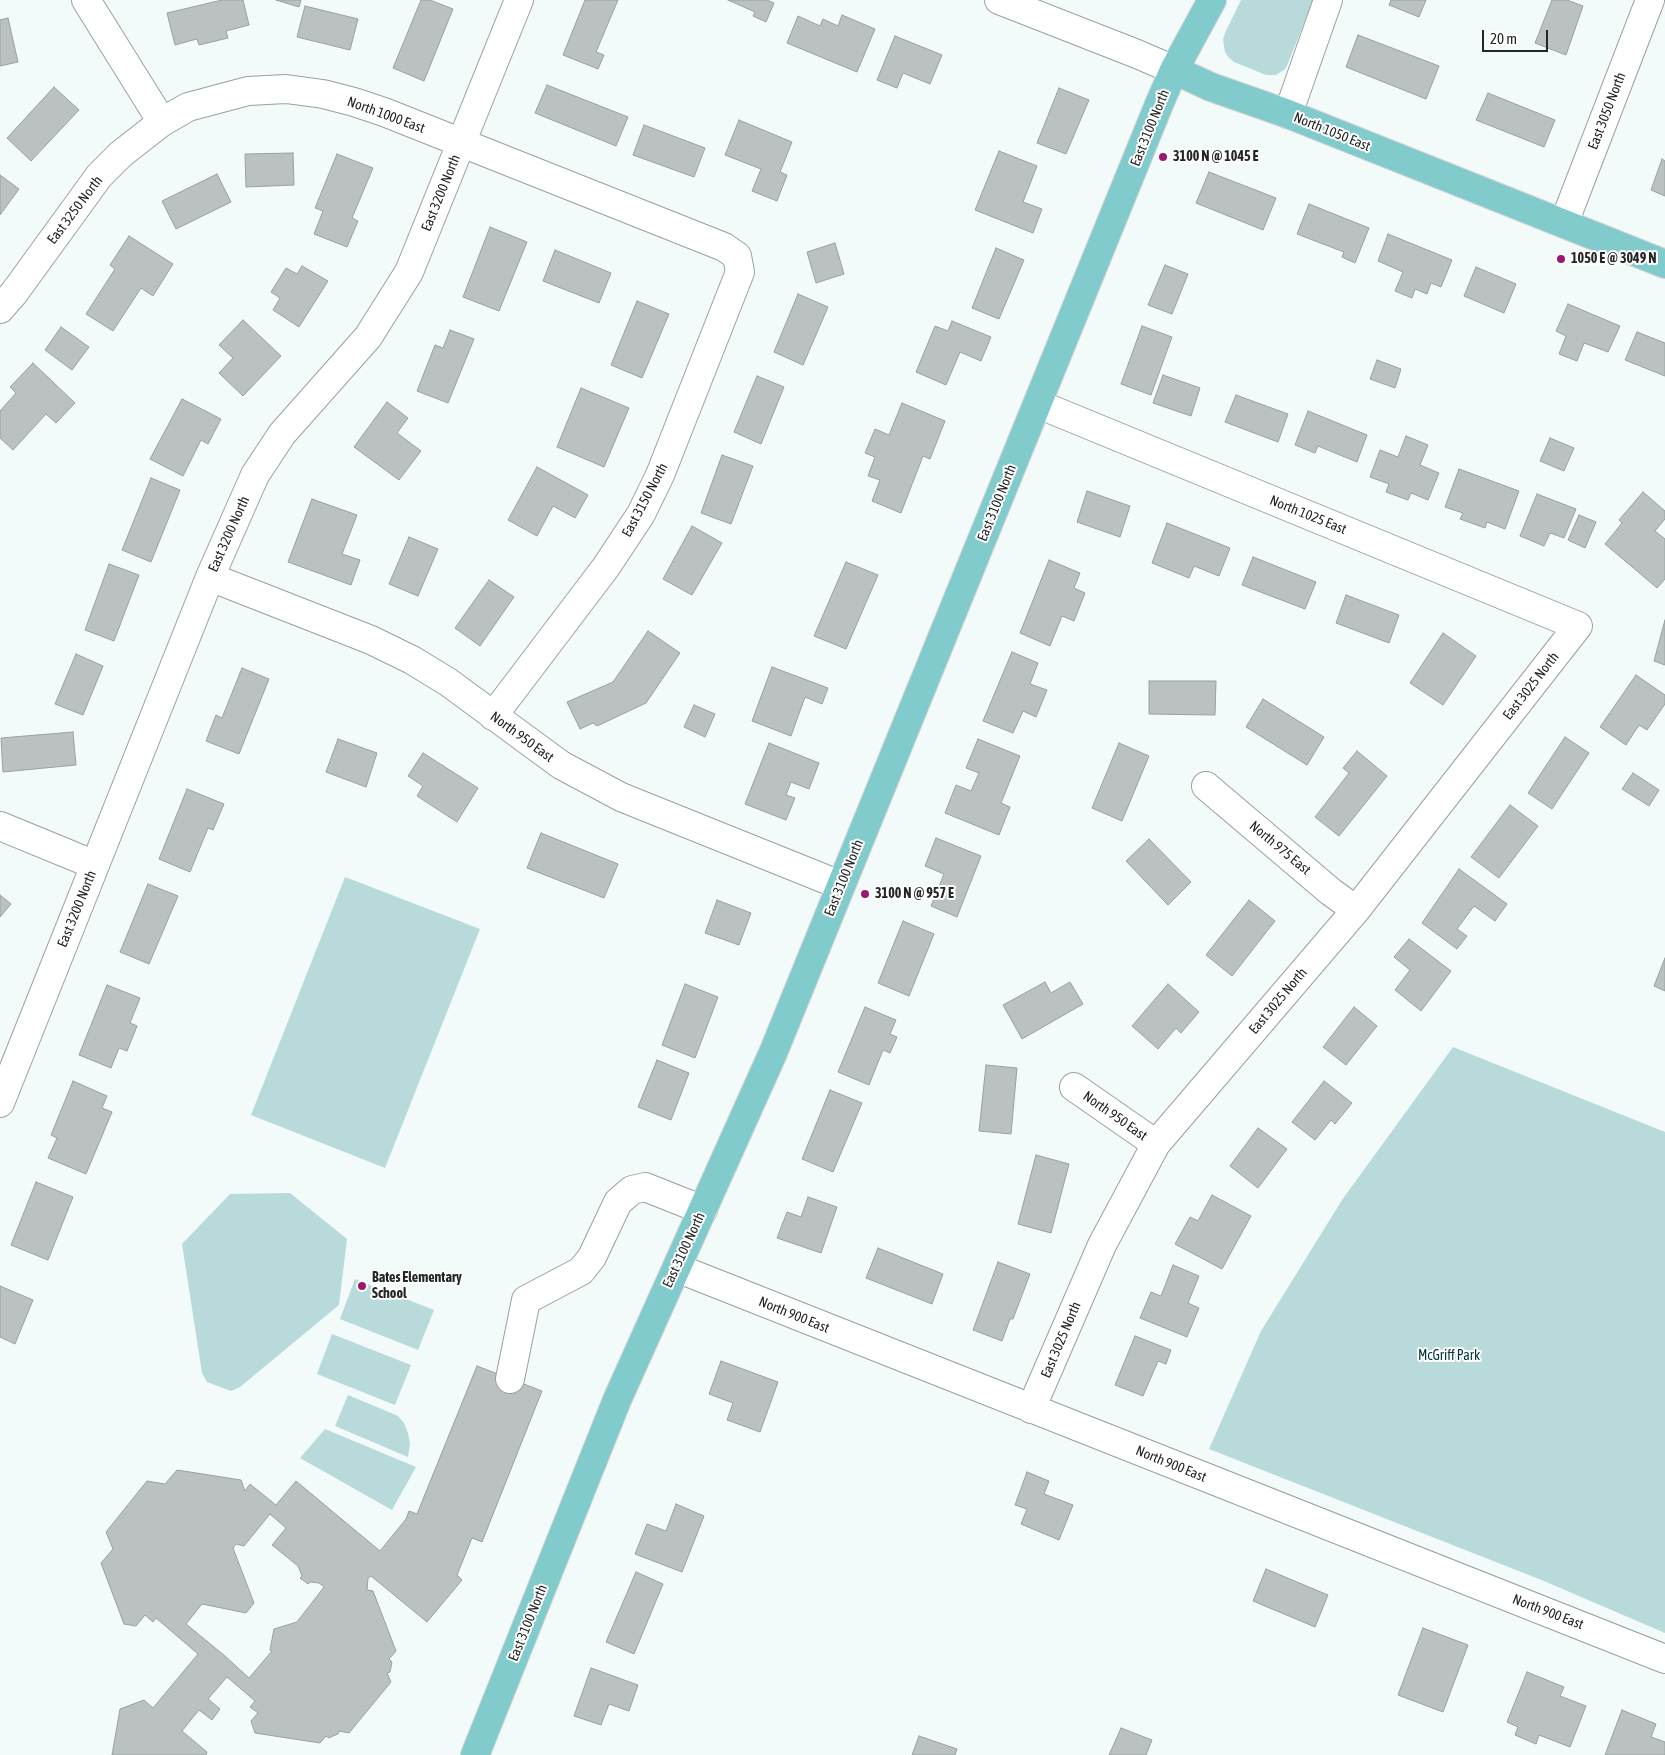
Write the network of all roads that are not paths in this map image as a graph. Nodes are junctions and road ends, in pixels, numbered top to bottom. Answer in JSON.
{"nodes":[{"id":1,"x":86,"y":0,"type":"edge"},
{"id":2,"x":519,"y":0,"type":"edge"},
{"id":3,"x":999,"y":0,"type":"edge"},
{"id":4,"x":1212,"y":0,"type":"edge"},
{"id":5,"x":1328,"y":0,"type":"edge"},
{"id":6,"x":1650,"y":0,"type":"edge"},
{"id":7,"x":1174,"y":70,"type":"junction"},
{"id":8,"x":1288,"y":114,"type":"junction"},
{"id":9,"x":162,"y":122,"type":"junction"},
{"id":10,"x":461,"y":143,"type":"junction"},
{"id":11,"x":1564,"y":222,"type":"junction"},
{"id":12,"x":737,"y":256,"type":"joint"},
{"id":13,"x":1665,"y":264,"type":"edge"},
{"id":14,"x":0,"y":309,"type":"edge"},
{"id":15,"x":1038,"y":404,"type":"junction"},
{"id":16,"x":210,"y":578,"type":"junction"},
{"id":17,"x":1578,"y":626,"type":"joint"},
{"id":18,"x":493,"y":716,"type":"junction"},
{"id":19,"x":1206,"y":786,"type":"dead end"},
{"id":20,"x":0,"y":826,"type":"edge"},
{"id":21,"x":95,"y":865,"type":"junction"},
{"id":22,"x":840,"y":885,"type":"junction"},
{"id":23,"x":1356,"y":910,"type":"junction"},
{"id":24,"x":1074,"y":1087,"type":"dead end"},
{"id":25,"x":0,"y":1103,"type":"edge"},
{"id":26,"x":1156,"y":1144,"type":"junction"},
{"id":27,"x":703,"y":1210,"type":"junction"},
{"id":28,"x":677,"y":1268,"type":"junction"},
{"id":29,"x":510,"y":1379,"type":"dead end"},
{"id":30,"x":1031,"y":1409,"type":"junction"},
{"id":31,"x":1665,"y":1659,"type":"edge"},
{"id":32,"x":475,"y":1755,"type":"edge"}],
"edges":[{"from":1,"to":9,"type":"street"},
{"from":2,"to":10,"type":"street","name":"East 3200 North"},
{"from":3,"to":7,"type":"street","name":"North 1050 East"},
{"from":4,"to":7,"type":"main road","name":"East 3100 North"},
{"from":5,"to":8,"type":"street"},
{"from":6,"to":11,"type":"street","name":"East 3050 North"},
{"from":7,"to":8,"type":"main road","name":"North 1050 East"},
{"from":7,"to":15,"type":"main road","name":"East 3100 North"},
{"from":8,"to":11,"type":"main road","name":"North 1050 East"},
{"from":9,"to":10,"type":"street","name":"North 1000 East"},
{"from":9,"to":14,"type":"street","name":"East 3250 North"},
{"from":10,"to":12,"type":"street","name":"North 1000 East"},
{"from":10,"to":16,"type":"street","name":"East 3200 North"},
{"from":11,"to":13,"type":"main road","name":"North 1050 East"},
{"from":12,"to":18,"type":"street","name":"East 3150 North"},
{"from":15,"to":17,"type":"street","name":"North 1025 East"},
{"from":15,"to":22,"type":"main road","name":"East 3100 North"},
{"from":16,"to":18,"type":"street","name":"North 950 East"},
{"from":16,"to":21,"type":"street","name":"East 3200 North"},
{"from":17,"to":23,"type":"street","name":"East 3025 North"},
{"from":18,"to":22,"type":"street","name":"North 950 East"},
{"from":19,"to":23,"type":"street","name":"North 975 East"},
{"from":20,"to":21,"type":"street"},
{"from":21,"to":25,"type":"street","name":"East 3200 North"},
{"from":22,"to":27,"type":"main road","name":"East 3100 North"},
{"from":23,"to":26,"type":"street","name":"East 3025 North"},
{"from":24,"to":26,"type":"street","name":"North 950 East"},
{"from":26,"to":30,"type":"street","name":"East 3025 North"},
{"from":27,"to":28,"type":"main road","name":"East 3100 North"},
{"from":27,"to":29,"type":"street"},
{"from":28,"to":30,"type":"street","name":"North 900 East"},
{"from":28,"to":32,"type":"main road","name":"East 3100 North"},
{"from":30,"to":31,"type":"street","name":"North 900 East"}]}
